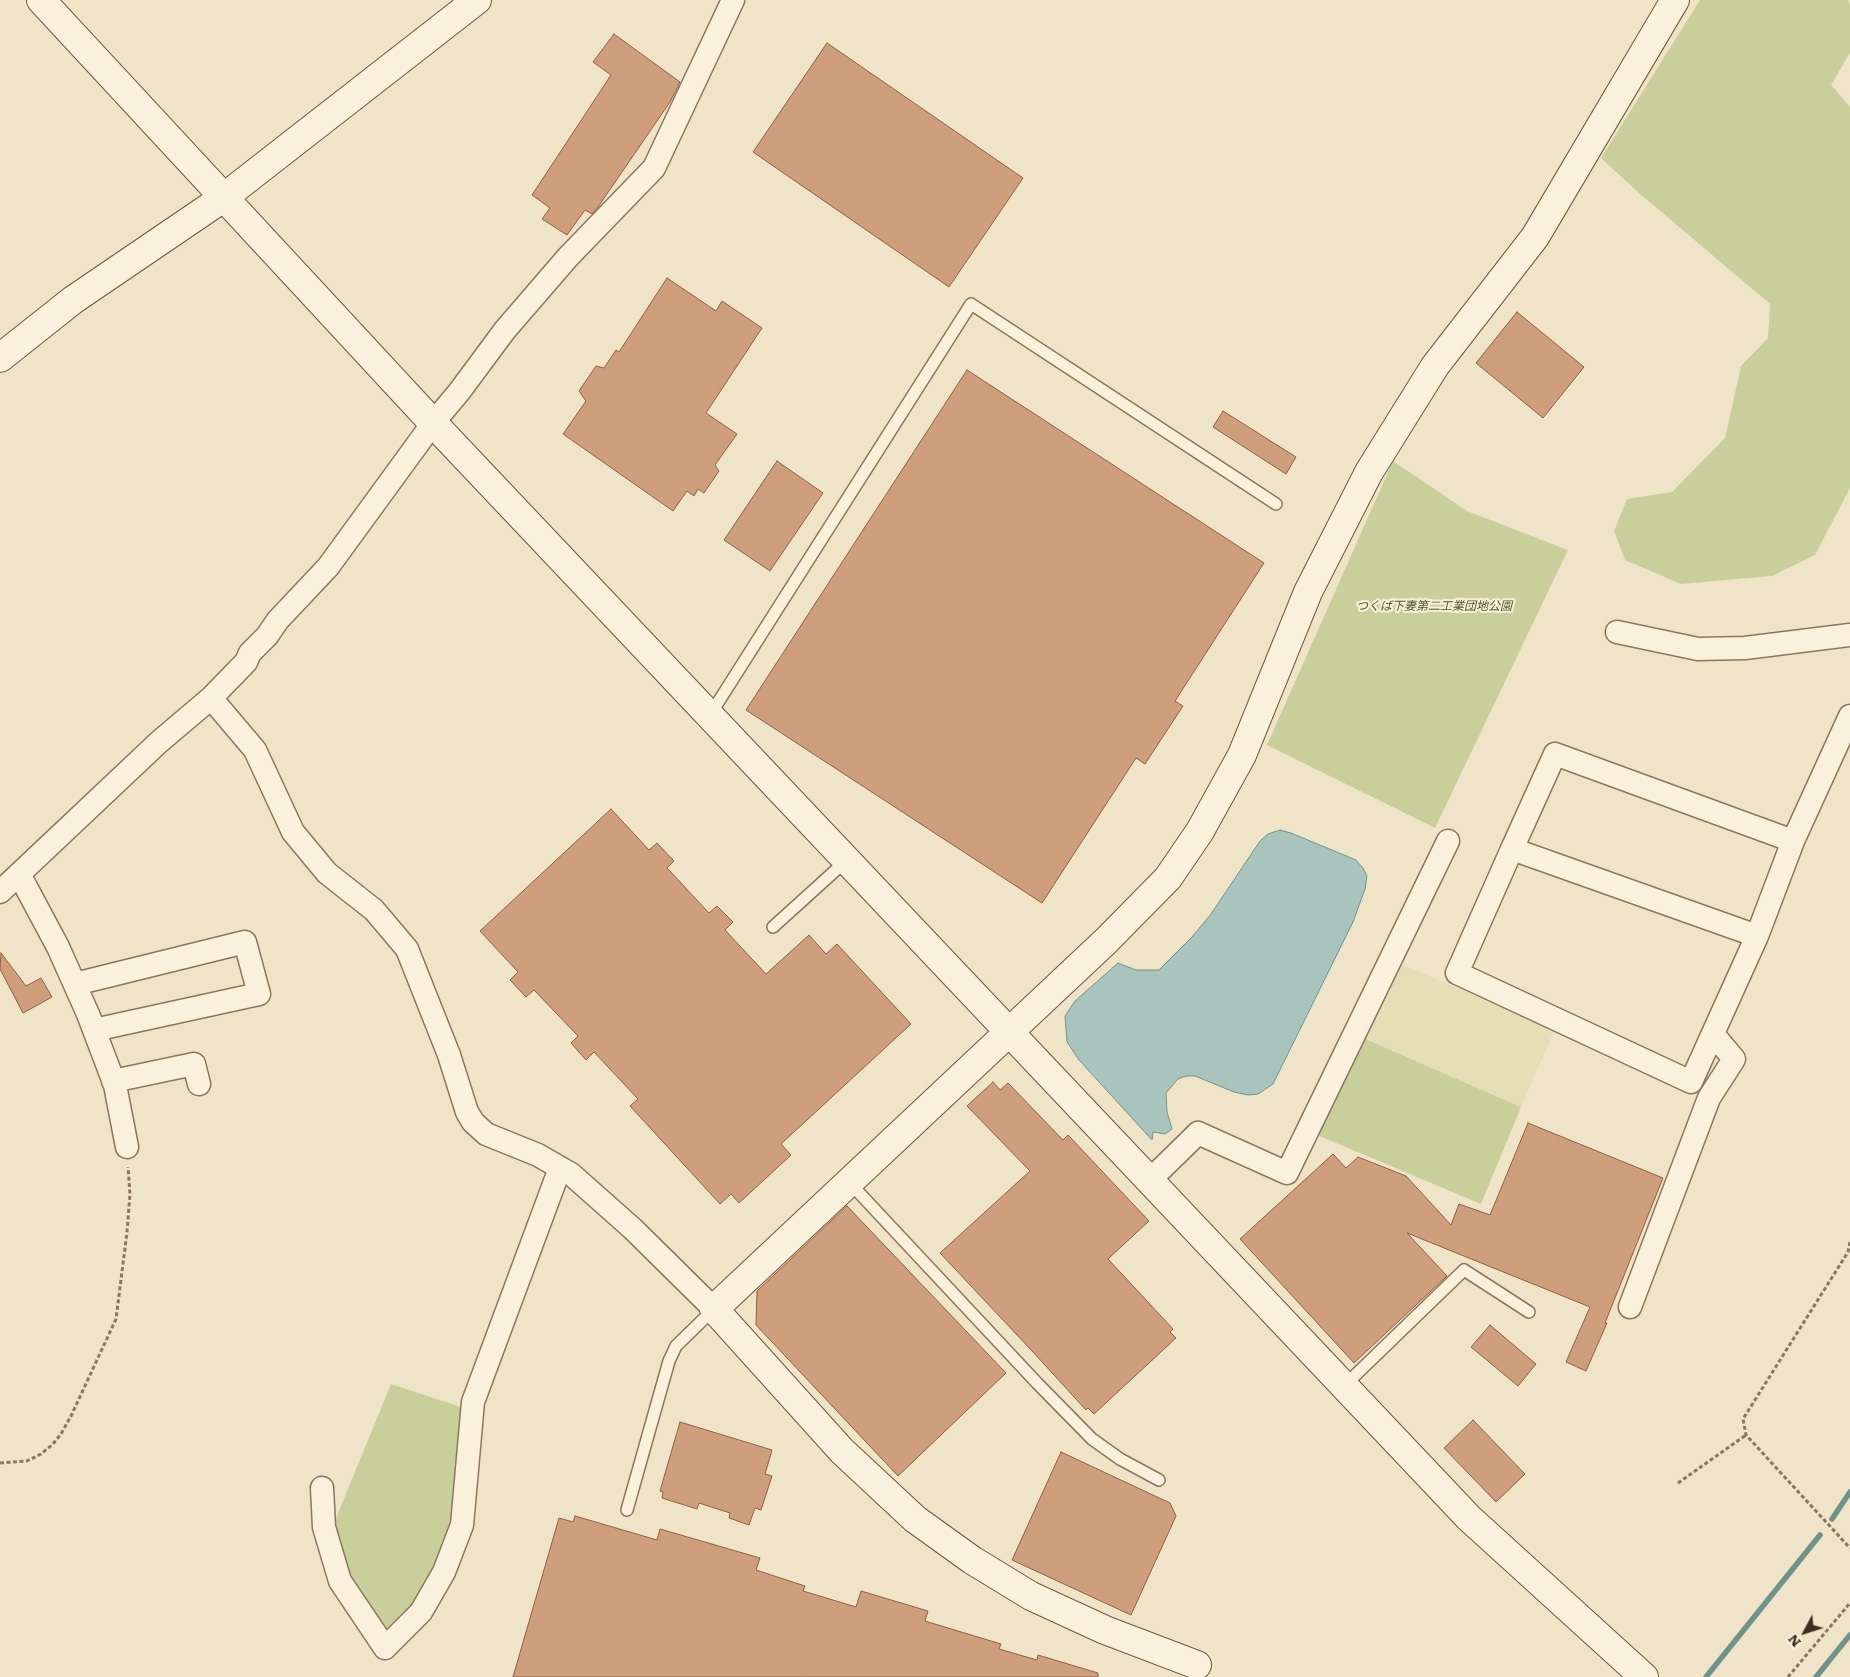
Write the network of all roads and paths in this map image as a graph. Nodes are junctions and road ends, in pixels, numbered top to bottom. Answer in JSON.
{"nodes":[{"id":1,"x":41,"y":0,"type":"edge"},
{"id":2,"x":477,"y":0,"type":"edge"},
{"id":3,"x":733,"y":0,"type":"edge"},
{"id":4,"x":1675,"y":0,"type":"edge"},
{"id":5,"x":223,"y":198,"type":"junction"},
{"id":6,"x":0,"y":358,"type":"edge"},
{"id":7,"x":433,"y":423,"type":"junction"},
{"id":8,"x":1276,"y":504,"type":"dead end"},
{"id":9,"x":1617,"y":632,"type":"dead end"},
{"id":10,"x":1850,"y":635,"type":"edge"},
{"id":11,"x":211,"y":698,"type":"junction"},
{"id":12,"x":710,"y":715,"type":"junction"},
{"id":13,"x":1850,"y":716,"type":"edge"},
{"id":14,"x":1448,"y":841,"type":"dead end"},
{"id":15,"x":1793,"y":841,"type":"junction"},
{"id":16,"x":1512,"y":849,"type":"junction"},
{"id":17,"x":847,"y":860,"type":"junction"},
{"id":18,"x":19,"y":874,"type":"junction"},
{"id":19,"x":0,"y":892,"type":"edge"},
{"id":20,"x":773,"y":927,"type":"dead end"},
{"id":21,"x":1757,"y":936,"type":"junction"},
{"id":22,"x":75,"y":984,"type":"junction"},
{"id":23,"x":94,"y":1030,"type":"junction"},
{"id":24,"x":1010,"y":1032,"type":"junction"},
{"id":25,"x":1713,"y":1034,"type":"junction"},
{"id":26,"x":113,"y":1081,"type":"junction"},
{"id":27,"x":199,"y":1084,"type":"dead end"},
{"id":28,"x":127,"y":1147,"type":"joint"},
{"id":29,"x":560,"y":1168,"type":"junction"},
{"id":30,"x":1150,"y":1180,"type":"junction"},
{"id":31,"x":849,"y":1182,"type":"junction"},
{"id":32,"x":1850,"y":1242,"type":"edge"},
{"id":33,"x":1630,"y":1307,"type":"dead end"},
{"id":34,"x":714,"y":1309,"type":"junction"},
{"id":35,"x":1529,"y":1312,"type":"dead end"},
{"id":36,"x":1344,"y":1386,"type":"junction"},
{"id":37,"x":1746,"y":1436,"type":"junction"},
{"id":38,"x":0,"y":1463,"type":"edge"},
{"id":39,"x":1159,"y":1480,"type":"dead end"},
{"id":40,"x":1678,"y":1483,"type":"dead end"},
{"id":41,"x":322,"y":1488,"type":"dead end"},
{"id":42,"x":627,"y":1510,"type":"dead end"},
{"id":43,"x":1850,"y":1548,"type":"edge"},
{"id":44,"x":1850,"y":1603,"type":"edge"},
{"id":45,"x":1198,"y":1671,"type":"edge"},
{"id":46,"x":1644,"y":1677,"type":"edge"},
{"id":47,"x":1788,"y":1677,"type":"edge"}],
"edges":[{"from":1,"to":5,"type":"street"},
{"from":2,"to":5,"type":"street"},
{"from":3,"to":7,"type":"street"},
{"from":4,"to":24,"type":"street"},
{"from":5,"to":6,"type":"street"},
{"from":5,"to":7,"type":"street"},
{"from":7,"to":11,"type":"street"},
{"from":7,"to":12,"type":"street"},
{"from":8,"to":12,"type":"lane"},
{"from":9,"to":10,"type":"street"},
{"from":11,"to":18,"type":"street"},
{"from":11,"to":29,"type":"street"},
{"from":12,"to":17,"type":"street"},
{"from":13,"to":15,"type":"street"},
{"from":14,"to":30,"type":"street"},
{"from":15,"to":16,"type":"street"},
{"from":15,"to":21,"type":"street"},
{"from":16,"to":21,"type":"street"},
{"from":16,"to":25,"type":"street"},
{"from":17,"to":20,"type":"lane"},
{"from":17,"to":24,"type":"street"},
{"from":18,"to":19,"type":"street"},
{"from":18,"to":22,"type":"street"},
{"from":21,"to":25,"type":"street"},
{"from":22,"to":23,"type":"street"},
{"from":22,"to":23,"type":"street"},
{"from":23,"to":26,"type":"street"},
{"from":24,"to":30,"type":"street"},
{"from":24,"to":31,"type":"street"},
{"from":25,"to":33,"type":"street"},
{"from":26,"to":27,"type":"street"},
{"from":26,"to":28,"type":"street"},
{"from":28,"to":38,"type":"path"},
{"from":29,"to":34,"type":"street"},
{"from":29,"to":41,"type":"street"},
{"from":30,"to":36,"type":"street"},
{"from":31,"to":34,"type":"street"},
{"from":31,"to":39,"type":"lane"},
{"from":32,"to":37,"type":"path"},
{"from":34,"to":42,"type":"lane"},
{"from":34,"to":45,"type":"street"},
{"from":35,"to":36,"type":"lane"},
{"from":36,"to":46,"type":"street"},
{"from":37,"to":40,"type":"path"},
{"from":37,"to":43,"type":"path"},
{"from":44,"to":47,"type":"path"}]}
